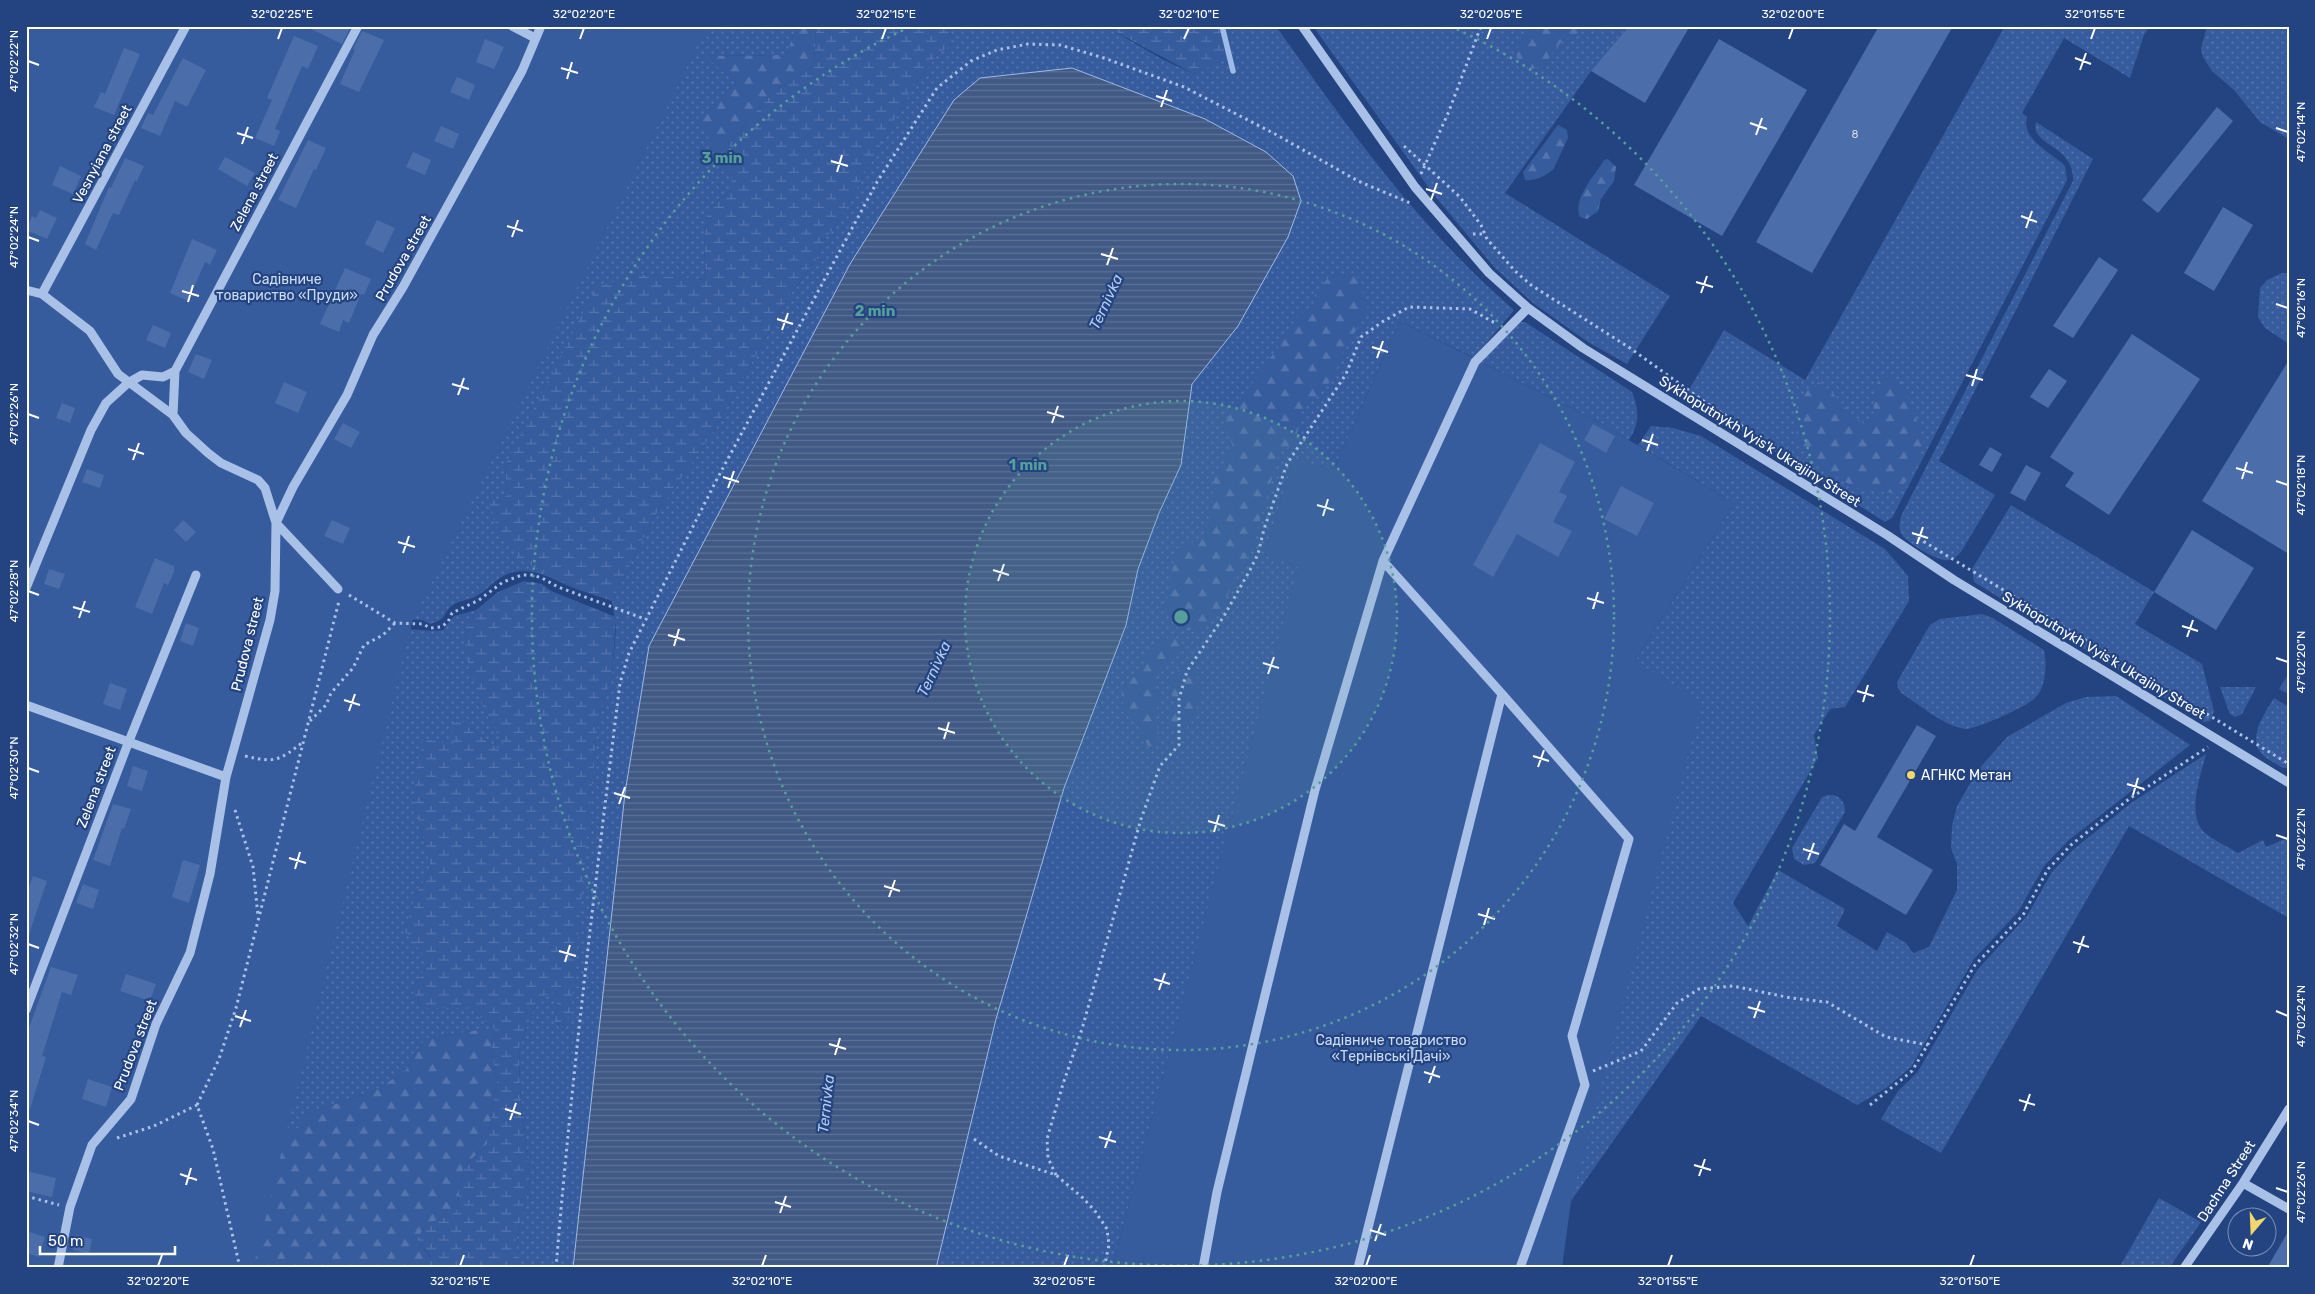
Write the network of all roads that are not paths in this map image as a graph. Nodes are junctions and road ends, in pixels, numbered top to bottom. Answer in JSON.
{"nodes":[{"id":1,"x":186,"y":26,"type":"edge"},
{"id":2,"x":358,"y":26,"type":"edge"},
{"id":3,"x":512,"y":26,"type":"edge"},
{"id":4,"x":541,"y":26,"type":"edge"},
{"id":5,"x":1302,"y":26,"type":"edge"},
{"id":6,"x":535,"y":38,"type":"junction"},
{"id":7,"x":26,"y":290,"type":"edge"},
{"id":8,"x":42,"y":294,"type":"junction"},
{"id":9,"x":1528,"y":308,"type":"junction"},
{"id":10,"x":175,"y":371,"type":"junction"},
{"id":11,"x":128,"y":383,"type":"junction"},
{"id":12,"x":174,"y":415,"type":"junction"},
{"id":13,"x":276,"y":523,"type":"junction"},
{"id":14,"x":1383,"y":561,"type":"junction"},
{"id":15,"x":196,"y":575,"type":"dead end"},
{"id":16,"x":26,"y":588,"type":"edge"},
{"id":17,"x":338,"y":589,"type":"road end"},
{"id":18,"x":1502,"y":694,"type":"junction"},
{"id":19,"x":26,"y":705,"type":"edge"},
{"id":20,"x":128,"y":741,"type":"junction"},
{"id":21,"x":226,"y":777,"type":"junction"},
{"id":22,"x":2289,"y":783,"type":"edge"},
{"id":23,"x":26,"y":1010,"type":"edge"},
{"id":24,"x":2289,"y":1109,"type":"edge"},
{"id":25,"x":2243,"y":1183,"type":"junction"},
{"id":26,"x":2289,"y":1209,"type":"edge"},
{"id":27,"x":58,"y":1268,"type":"edge"},
{"id":28,"x":1203,"y":1268,"type":"edge"},
{"id":29,"x":1358,"y":1268,"type":"edge"},
{"id":30,"x":1520,"y":1268,"type":"edge"},
{"id":31,"x":2184,"y":1268,"type":"edge"}],
"edges":[{"from":1,"to":8,"type":"street","name":"Vesnyiana street"},
{"from":2,"to":10,"type":"street","name":"Zelena street"},
{"from":3,"to":6,"type":"street"},
{"from":4,"to":6,"type":"street","name":"Prudova street"},
{"from":5,"to":9,"type":"street","name":"Sykhoputnykh Vyis'k Ukrajiny Street"},
{"from":6,"to":13,"type":"street","name":"Prudova street"},
{"from":7,"to":8,"type":"street"},
{"from":8,"to":11,"type":"street"},
{"from":9,"to":14,"type":"street"},
{"from":9,"to":22,"type":"street","name":"Sykhoputnykh Vyis'k Ukrajiny Street"},
{"from":10,"to":11,"type":"street"},
{"from":10,"to":12,"type":"street"},
{"from":11,"to":12,"type":"street"},
{"from":11,"to":16,"type":"street"},
{"from":12,"to":13,"type":"street"},
{"from":13,"to":17,"type":"street"},
{"from":13,"to":21,"type":"street","name":"Prudova street"},
{"from":14,"to":18,"type":"street"},
{"from":14,"to":28,"type":"street"},
{"from":15,"to":20,"type":"street","name":"Zelena street"},
{"from":18,"to":29,"type":"street"},
{"from":18,"to":30,"type":"street"},
{"from":19,"to":20,"type":"street"},
{"from":20,"to":21,"type":"street"},
{"from":20,"to":23,"type":"street","name":"Zelena street"},
{"from":21,"to":27,"type":"street","name":"Prudova street"},
{"from":24,"to":25,"type":"street","name":"Dachna Street"},
{"from":25,"to":26,"type":"street"},
{"from":25,"to":31,"type":"street","name":"Dachna Street"}]}
